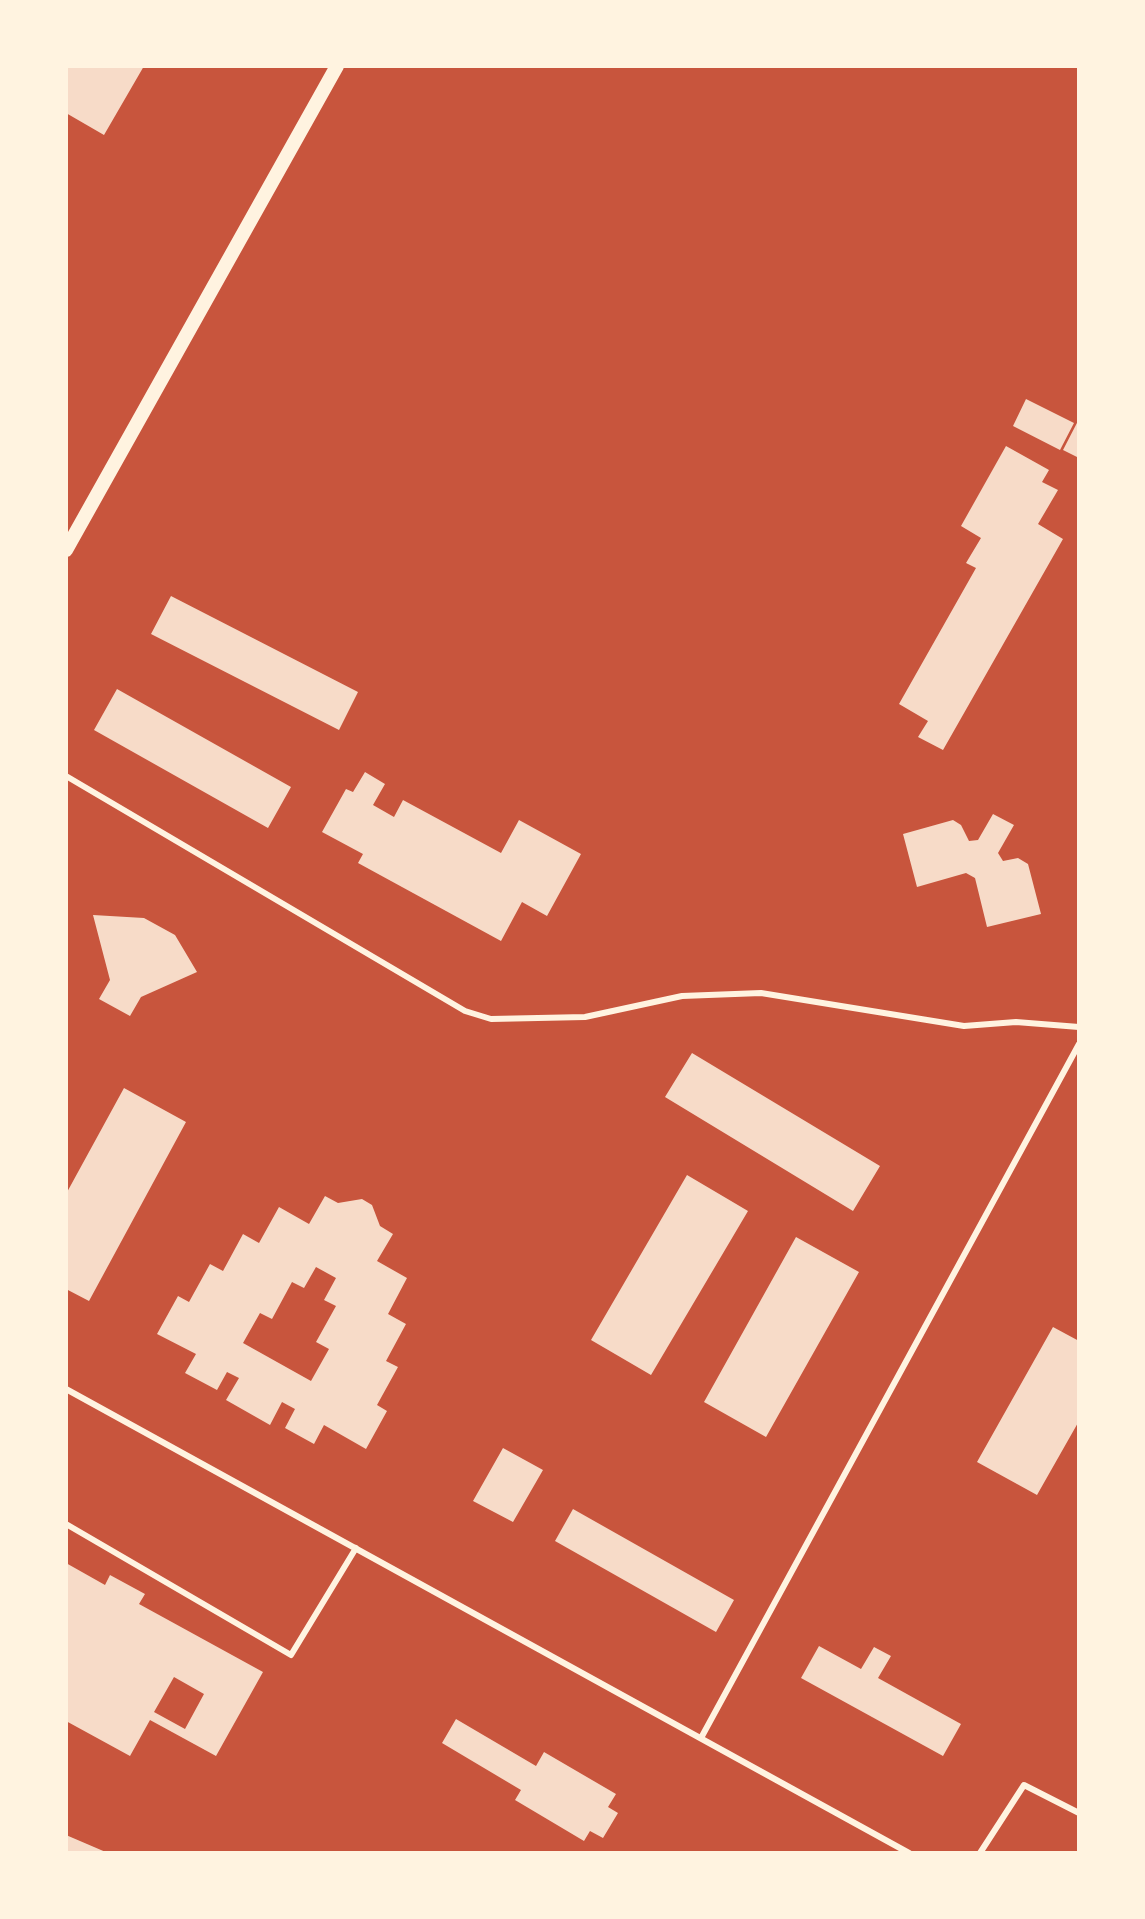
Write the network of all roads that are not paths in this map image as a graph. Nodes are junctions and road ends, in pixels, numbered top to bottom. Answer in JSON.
{"nodes":[{"id":1,"x":337,"y":66,"type":"edge"},
{"id":2,"x":66,"y":550,"type":"edge"},
{"id":3,"x":66,"y":776,"type":"edge"},
{"id":4,"x":1079,"y":1027,"type":"edge"},
{"id":5,"x":1079,"y":1044,"type":"edge"},
{"id":6,"x":66,"y":1389,"type":"edge"},
{"id":7,"x":66,"y":1524,"type":"edge"},
{"id":8,"x":356,"y":1548,"type":"junction"},
{"id":9,"x":701,"y":1738,"type":"junction"},
{"id":10,"x":1079,"y":1813,"type":"edge"},
{"id":11,"x":909,"y":1853,"type":"edge"},
{"id":12,"x":980,"y":1853,"type":"edge"}],
"edges":[{"from":1,"to":2,"type":"street"},
{"from":3,"to":4,"type":"lane"},
{"from":5,"to":9,"type":"lane"},
{"from":6,"to":8,"type":"lane"},
{"from":7,"to":8,"type":"lane"},
{"from":8,"to":9,"type":"lane"},
{"from":9,"to":11,"type":"lane"},
{"from":10,"to":12,"type":"lane"}]}
